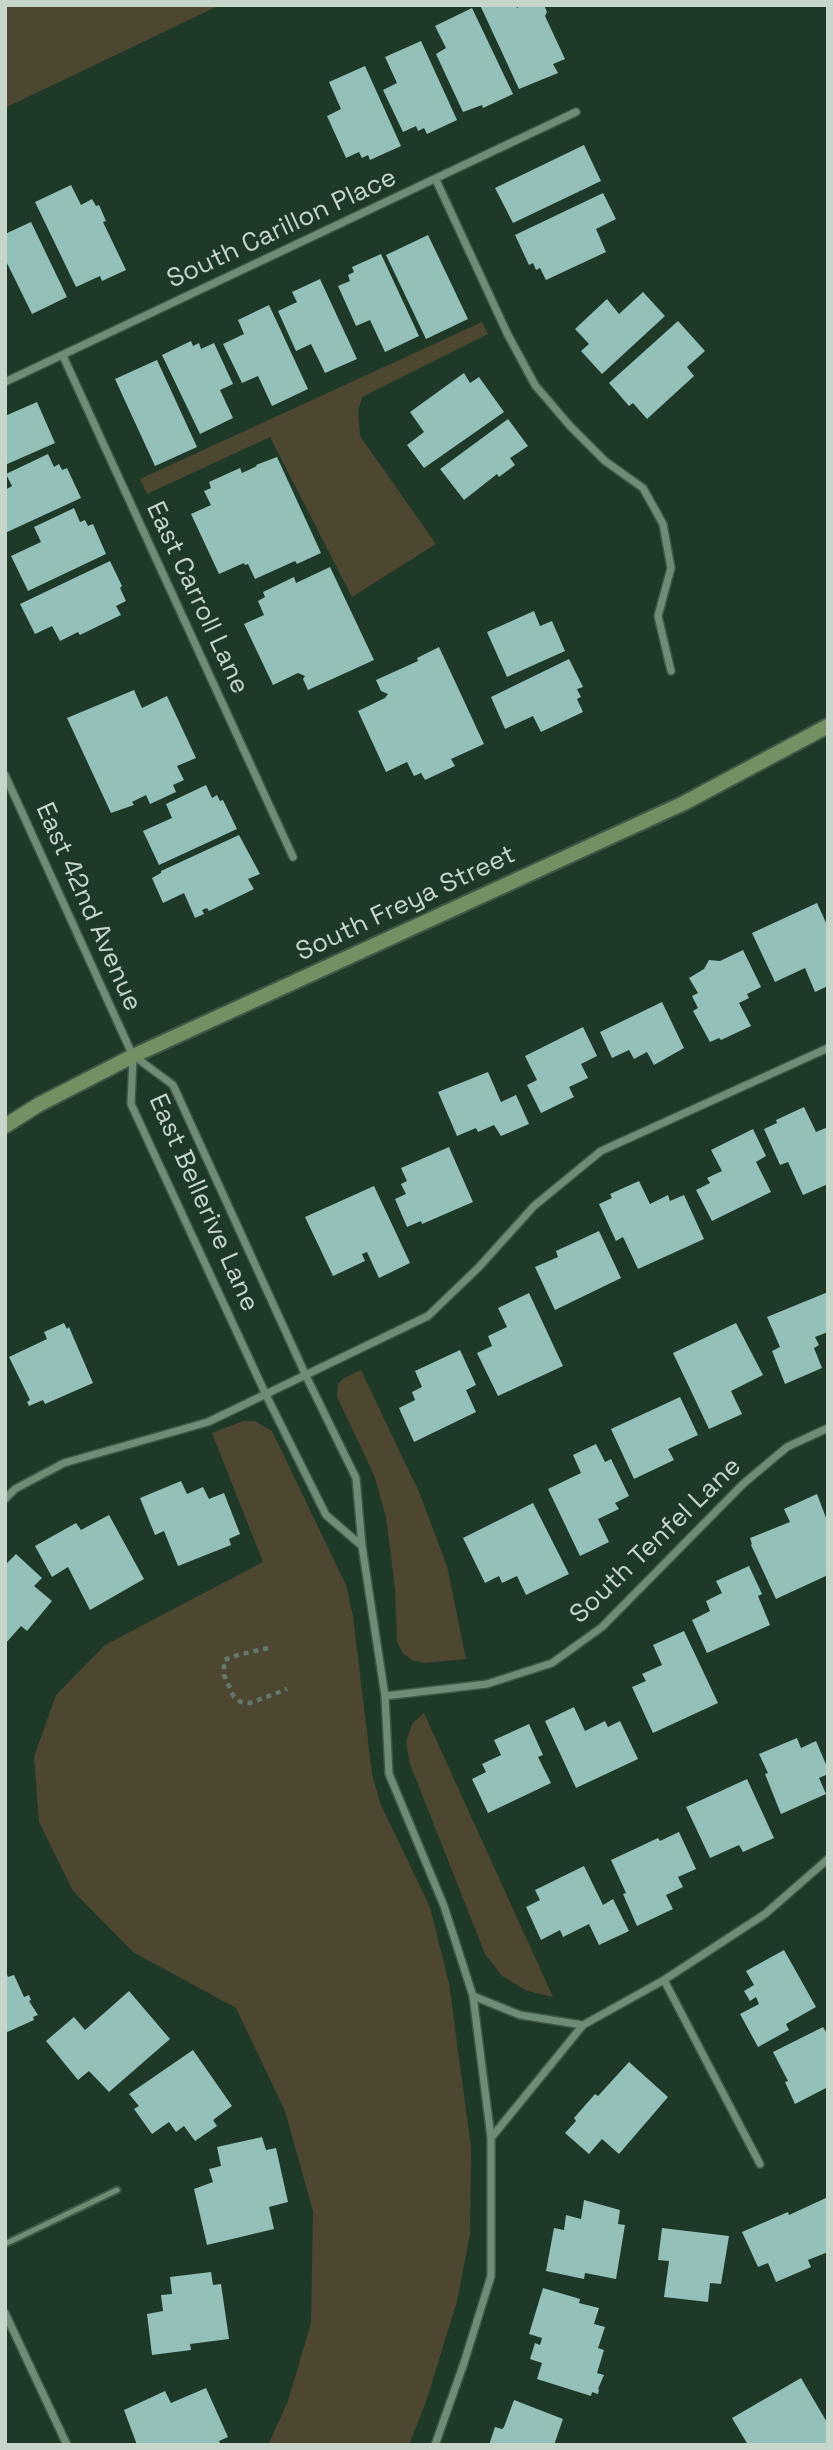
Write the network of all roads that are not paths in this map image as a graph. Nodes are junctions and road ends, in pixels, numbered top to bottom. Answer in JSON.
{"nodes":[{"id":1,"x":576,"y":112,"type":"dead end"},
{"id":2,"x":436,"y":180,"type":"junction"},
{"id":3,"x":63,"y":356,"type":"junction"},
{"id":4,"x":5,"y":382,"type":"edge"},
{"id":5,"x":671,"y":671,"type":"dead end"},
{"id":6,"x":828,"y":726,"type":"edge"},
{"id":7,"x":5,"y":775,"type":"edge"},
{"id":8,"x":293,"y":857,"type":"dead end"},
{"id":9,"x":828,"y":1048,"type":"edge"},
{"id":10,"x":133,"y":1056,"type":"junction"},
{"id":11,"x":5,"y":1126,"type":"edge"},
{"id":12,"x":306,"y":1376,"type":"junction"},
{"id":13,"x":266,"y":1395,"type":"junction"},
{"id":14,"x":828,"y":1428,"type":"edge"},
{"id":15,"x":5,"y":1499,"type":"edge"},
{"id":16,"x":362,"y":1546,"type":"junction"},
{"id":17,"x":385,"y":1696,"type":"junction"},
{"id":18,"x":828,"y":1859,"type":"edge"},
{"id":19,"x":664,"y":1980,"type":"junction"},
{"id":20,"x":473,"y":1996,"type":"junction"},
{"id":21,"x":583,"y":2025,"type":"junction"},
{"id":22,"x":491,"y":2138,"type":"junction"},
{"id":23,"x":760,"y":2164,"type":"dead end"},
{"id":24,"x":117,"y":2190,"type":"dead end"},
{"id":25,"x":5,"y":2244,"type":"edge"},
{"id":26,"x":5,"y":2313,"type":"edge"},
{"id":27,"x":67,"y":2445,"type":"edge"},
{"id":28,"x":435,"y":2445,"type":"edge"}],
"edges":[{"from":1,"to":2,"type":"street","name":"South Carillon Place"},
{"from":2,"to":3,"type":"street","name":"South Carillon Place"},
{"from":2,"to":5,"type":"street"},
{"from":3,"to":4,"type":"street","name":"South Carillon Place"},
{"from":3,"to":8,"type":"street","name":"East Carroll Lane"},
{"from":6,"to":10,"type":"main road","name":"South Freya Street"},
{"from":7,"to":10,"type":"street","name":"East 42nd Avenue"},
{"from":9,"to":12,"type":"street"},
{"from":10,"to":11,"type":"main road","name":"South Freya Street"},
{"from":10,"to":12,"type":"street","name":"East Bellerive Lane"},
{"from":10,"to":13,"type":"street","name":"East Bellerive Lane"},
{"from":12,"to":13,"type":"street"},
{"from":12,"to":16,"type":"street","name":"East Bellerive Lane"},
{"from":13,"to":15,"type":"street"},
{"from":13,"to":16,"type":"street","name":"East Bellerive Lane"},
{"from":14,"to":17,"type":"street","name":"South Tenfel Lane"},
{"from":16,"to":17,"type":"street","name":"East Bellerive Lane"},
{"from":17,"to":20,"type":"street","name":"East Bellerive Lane"},
{"from":18,"to":19,"type":"street"},
{"from":19,"to":21,"type":"street"},
{"from":19,"to":23,"type":"street"},
{"from":20,"to":21,"type":"street"},
{"from":20,"to":22,"type":"street","name":"East Bellerive Lane"},
{"from":21,"to":22,"type":"street"},
{"from":22,"to":28,"type":"street","name":"East Bellerive Lane"},
{"from":24,"to":25,"type":"lane"},
{"from":26,"to":27,"type":"street"}]}
